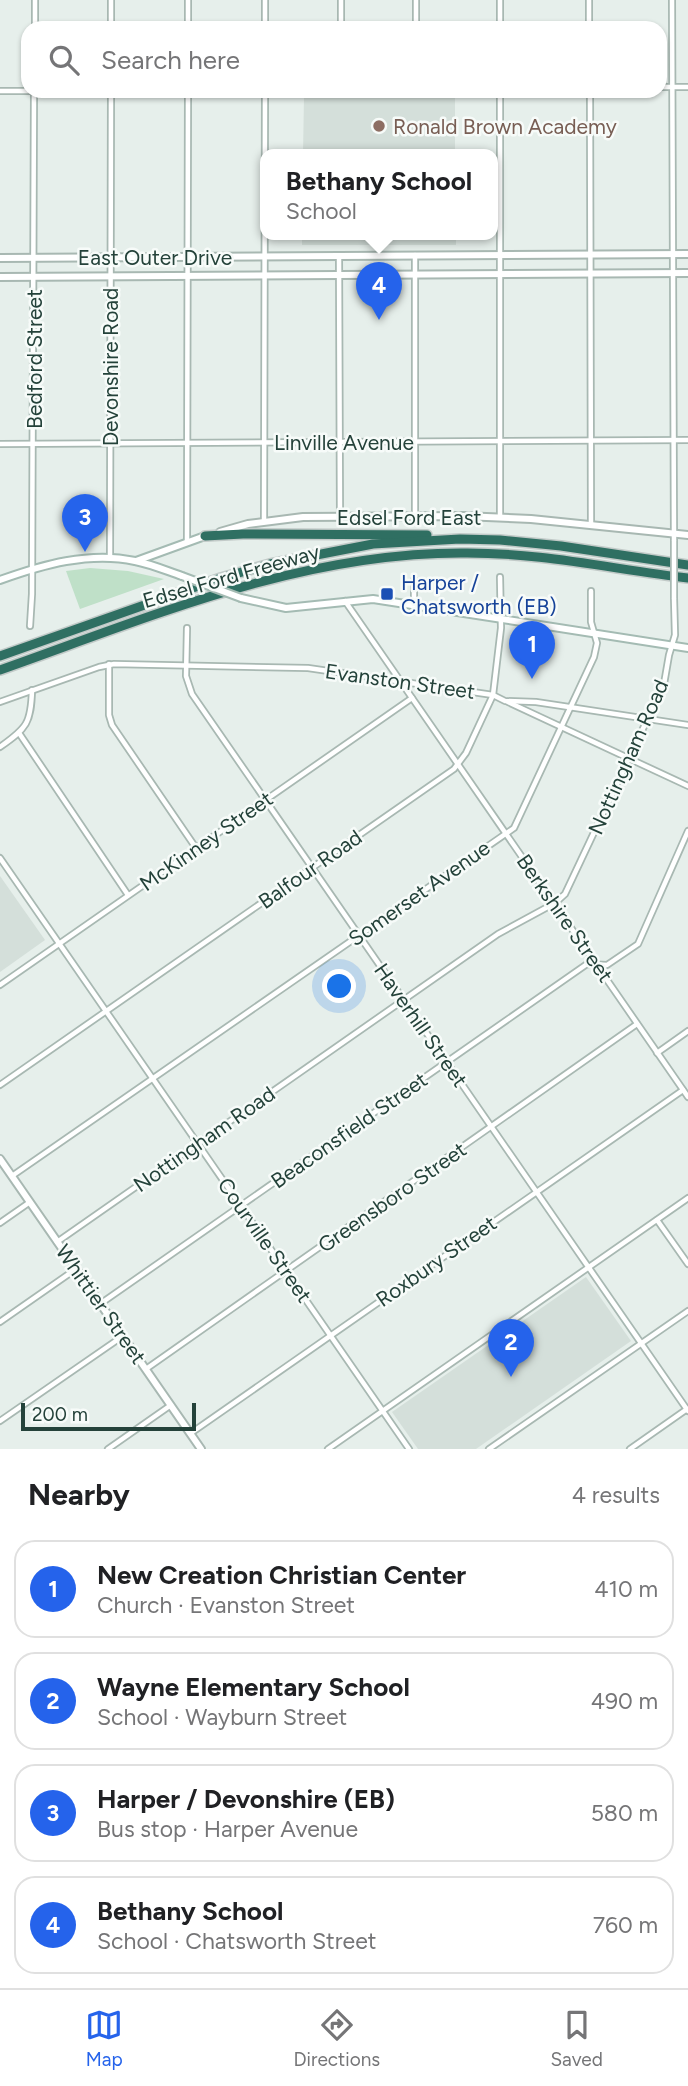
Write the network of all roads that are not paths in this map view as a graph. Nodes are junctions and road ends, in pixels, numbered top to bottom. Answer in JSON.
{"nodes":[{"id":1,"x":35,"y":0,"type":"edge"},
{"id":2,"x":111,"y":0,"type":"edge"},
{"id":3,"x":188,"y":0,"type":"edge"},
{"id":4,"x":265,"y":0,"type":"edge"},
{"id":5,"x":341,"y":0,"type":"edge"},
{"id":6,"x":416,"y":0,"type":"edge"},
{"id":7,"x":500,"y":0,"type":"edge"},
{"id":8,"x":589,"y":0,"type":"edge"},
{"id":9,"x":672,"y":0,"type":"edge"},
{"id":10,"x":34,"y":21,"type":"edge"},
{"id":11,"x":111,"y":21,"type":"edge"},
{"id":12,"x":188,"y":21,"type":"edge"},
{"id":13,"x":265,"y":21,"type":"edge"},
{"id":14,"x":341,"y":21,"type":"edge"},
{"id":15,"x":416,"y":21,"type":"edge"},
{"id":16,"x":500,"y":21,"type":"edge"},
{"id":17,"x":589,"y":21,"type":"edge"},
{"id":18,"x":667,"y":87,"type":"edge"},
{"id":19,"x":672,"y":87,"type":"junction"},
{"id":20,"x":688,"y":87,"type":"edge"},
{"id":21,"x":0,"y":91,"type":"edge"},
{"id":22,"x":21,"y":91,"type":"edge"},
{"id":23,"x":34,"y":98,"type":"edge"},
{"id":24,"x":111,"y":98,"type":"edge"},
{"id":25,"x":188,"y":98,"type":"edge"},
{"id":26,"x":265,"y":98,"type":"edge"},
{"id":27,"x":500,"y":98,"type":"edge"},
{"id":28,"x":590,"y":98,"type":"edge"},
{"id":29,"x":265,"y":149,"type":"edge"},
{"id":30,"x":265,"y":240,"type":"edge"},
{"id":31,"x":590,"y":254,"type":"junction"},
{"id":32,"x":673,"y":254,"type":"junction"},
{"id":33,"x":688,"y":254,"type":"edge"},
{"id":34,"x":415,"y":255,"type":"junction"},
{"id":35,"x":500,"y":255,"type":"junction"},
{"id":36,"x":265,"y":256,"type":"junction"},
{"id":37,"x":340,"y":256,"type":"junction"},
{"id":38,"x":111,"y":257,"type":"junction"},
{"id":39,"x":188,"y":257,"type":"junction"},
{"id":40,"x":0,"y":258,"type":"edge"},
{"id":41,"x":34,"y":258,"type":"junction"},
{"id":42,"x":590,"y":274,"type":"junction"},
{"id":43,"x":673,"y":274,"type":"junction"},
{"id":44,"x":688,"y":274,"type":"edge"},
{"id":45,"x":415,"y":275,"type":"junction"},
{"id":46,"x":500,"y":275,"type":"junction"},
{"id":47,"x":188,"y":276,"type":"junction"},
{"id":48,"x":264,"y":276,"type":"junction"},
{"id":49,"x":339,"y":276,"type":"junction"},
{"id":50,"x":0,"y":277,"type":"edge"},
{"id":51,"x":34,"y":277,"type":"junction"},
{"id":52,"x":111,"y":277,"type":"junction"},
{"id":53,"x":591,"y":440,"type":"junction"},
{"id":54,"x":674,"y":440,"type":"junction"},
{"id":55,"x":688,"y":440,"type":"edge"},
{"id":56,"x":339,"y":441,"type":"junction"},
{"id":57,"x":415,"y":441,"type":"junction"},
{"id":58,"x":500,"y":441,"type":"junction"},
{"id":59,"x":264,"y":442,"type":"junction"},
{"id":60,"x":110,"y":443,"type":"junction"},
{"id":61,"x":187,"y":443,"type":"junction"},
{"id":62,"x":0,"y":444,"type":"edge"},
{"id":63,"x":33,"y":444,"type":"junction"},
{"id":64,"x":340,"y":516,"type":"junction"},
{"id":65,"x":415,"y":516,"type":"junction"},
{"id":66,"x":500,"y":517,"type":"junction"},
{"id":67,"x":264,"y":522,"type":"junction"},
{"id":68,"x":591,"y":525,"type":"junction"},
{"id":69,"x":688,"y":535,"type":"edge"},
{"id":70,"x":205,"y":536,"type":"junction"},
{"id":71,"x":674,"y":537,"type":"junction"},
{"id":72,"x":460,"y":539,"type":"junction"},
{"id":73,"x":187,"y":541,"type":"junction"},
{"id":74,"x":110,"y":559,"type":"junction"},
{"id":75,"x":135,"y":561,"type":"junction"},
{"id":76,"x":688,"y":565,"type":"edge"},
{"id":77,"x":32,"y":569,"type":"junction"},
{"id":78,"x":500,"y":577,"type":"dead end"},
{"id":79,"x":688,"y":578,"type":"edge"},
{"id":80,"x":0,"y":580,"type":"edge"},
{"id":81,"x":414,"y":580,"type":"dead end"},
{"id":82,"x":591,"y":591,"type":"dead end"},
{"id":83,"x":345,"y":601,"type":"junction"},
{"id":84,"x":414,"y":606,"type":"junction"},
{"id":85,"x":500,"y":619,"type":"junction"},
{"id":86,"x":30,"y":626,"type":"dead end"},
{"id":87,"x":187,"y":628,"type":"dead end"},
{"id":88,"x":595,"y":633,"type":"junction"},
{"id":89,"x":673,"y":645,"type":"junction"},
{"id":90,"x":688,"y":648,"type":"edge"},
{"id":91,"x":0,"y":656,"type":"edge"},
{"id":92,"x":109,"y":664,"type":"junction"},
{"id":93,"x":186,"y":665,"type":"junction"},
{"id":94,"x":0,"y":670,"type":"edge"},
{"id":95,"x":401,"y":681,"type":"junction"},
{"id":96,"x":32,"y":690,"type":"junction"},
{"id":97,"x":493,"y":695,"type":"junction"},
{"id":98,"x":412,"y":698,"type":"junction"},
{"id":99,"x":505,"y":701,"type":"junction"},
{"id":100,"x":0,"y":702,"type":"edge"},
{"id":101,"x":571,"y":707,"type":"junction"},
{"id":102,"x":648,"y":719,"type":"junction"},
{"id":103,"x":688,"y":725,"type":"edge"},
{"id":104,"x":561,"y":727,"type":"junction"},
{"id":105,"x":19,"y":733,"type":"junction"},
{"id":106,"x":0,"y":747,"type":"edge"},
{"id":107,"x":629,"y":759,"type":"junction"},
{"id":108,"x":458,"y":764,"type":"junction"},
{"id":109,"x":688,"y":786,"type":"edge"},
{"id":110,"x":265,"y":800,"type":"junction"},
{"id":111,"x":688,"y":831,"type":"edge"},
{"id":112,"x":506,"y":833,"type":"junction"},
{"id":113,"x":196,"y":848,"type":"junction"},
{"id":114,"x":0,"y":858,"type":"edge"},
{"id":115,"x":312,"y":868,"type":"junction"},
{"id":116,"x":128,"y":896,"type":"junction"},
{"id":117,"x":555,"y":903,"type":"junction"},
{"id":118,"x":359,"y":935,"type":"junction"},
{"id":119,"x":59,"y":943,"type":"junction"},
{"id":120,"x":597,"y":965,"type":"junction"},
{"id":121,"x":0,"y":985,"type":"edge"},
{"id":122,"x":404,"y":1000,"type":"junction"},
{"id":123,"x":106,"y":1011,"type":"junction"},
{"id":124,"x":637,"y":1024,"type":"junction"},
{"id":125,"x":688,"y":1031,"type":"edge"},
{"id":126,"x":657,"y":1053,"type":"junction"},
{"id":127,"x":447,"y":1062,"type":"junction"},
{"id":128,"x":153,"y":1079,"type":"junction"},
{"id":129,"x":0,"y":1085,"type":"edge"},
{"id":130,"x":683,"y":1090,"type":"junction"},
{"id":131,"x":688,"y":1097,"type":"edge"},
{"id":132,"x":492,"y":1127,"type":"junction"},
{"id":133,"x":198,"y":1143,"type":"junction"},
{"id":134,"x":0,"y":1159,"type":"edge"},
{"id":135,"x":12,"y":1176,"type":"junction"},
{"id":136,"x":536,"y":1191,"type":"junction"},
{"id":137,"x":688,"y":1198,"type":"edge"},
{"id":138,"x":30,"y":1202,"type":"junction"},
{"id":139,"x":241,"y":1206,"type":"junction"},
{"id":140,"x":657,"y":1220,"type":"junction"},
{"id":141,"x":0,"y":1223,"type":"edge"},
{"id":142,"x":57,"y":1242,"type":"junction"},
{"id":143,"x":688,"y":1264,"type":"edge"},
{"id":144,"x":588,"y":1266,"type":"junction"},
{"id":145,"x":76,"y":1269,"type":"junction"},
{"id":146,"x":286,"y":1270,"type":"junction"},
{"id":147,"x":100,"y":1304,"type":"junction"},
{"id":148,"x":688,"y":1311,"type":"edge"},
{"id":149,"x":0,"y":1322,"type":"edge"},
{"id":150,"x":331,"y":1335,"type":"junction"},
{"id":151,"x":123,"y":1336,"type":"junction"},
{"id":152,"x":641,"y":1343,"type":"junction"},
{"id":153,"x":146,"y":1369,"type":"junction"},
{"id":154,"x":171,"y":1405,"type":"junction"},
{"id":155,"x":382,"y":1410,"type":"junction"},
{"id":156,"x":687,"y":1410,"type":"edge"},
{"id":157,"x":0,"y":1421,"type":"edge"},
{"id":158,"x":191,"y":1433,"type":"junction"},
{"id":159,"x":108,"y":1449,"type":"edge"},
{"id":160,"x":201,"y":1449,"type":"edge"},
{"id":161,"x":328,"y":1449,"type":"edge"},
{"id":162,"x":409,"y":1449,"type":"edge"},
{"id":163,"x":489,"y":1449,"type":"edge"},
{"id":164,"x":631,"y":1449,"type":"edge"}],
"edges":[{"from":1,"to":10,"type":"street"},
{"from":2,"to":11,"type":"street"},
{"from":3,"to":12,"type":"street"},
{"from":4,"to":13,"type":"street"},
{"from":5,"to":14,"type":"street"},
{"from":6,"to":15,"type":"street"},
{"from":7,"to":16,"type":"street"},
{"from":8,"to":17,"type":"street"},
{"from":9,"to":19,"type":"street","name":"Nottingham Road"},
{"from":18,"to":19,"type":"street"},
{"from":19,"to":20,"type":"street"},
{"from":19,"to":32,"type":"street","name":"Nottingham Road"},
{"from":21,"to":22,"type":"street"},
{"from":23,"to":41,"type":"street","name":"Bedford Street"},
{"from":24,"to":38,"type":"street","name":"Devonshire Road"},
{"from":25,"to":39,"type":"street"},
{"from":26,"to":29,"type":"street"},
{"from":27,"to":35,"type":"street"},
{"from":28,"to":31,"type":"street"},
{"from":30,"to":36,"type":"street"},
{"from":31,"to":32,"type":"street","name":"East Outer Drive"},
{"from":31,"to":35,"type":"street","name":"East Outer Drive"},
{"from":31,"to":42,"type":"street"},
{"from":32,"to":33,"type":"street","name":"East Outer Drive"},
{"from":32,"to":43,"type":"street","name":"Nottingham Road"},
{"from":34,"to":35,"type":"street","name":"East Outer Drive"},
{"from":34,"to":37,"type":"street","name":"East Outer Drive"},
{"from":34,"to":45,"type":"street"},
{"from":35,"to":46,"type":"street"},
{"from":36,"to":37,"type":"street","name":"East Outer Drive"},
{"from":36,"to":39,"type":"street","name":"East Outer Drive"},
{"from":36,"to":48,"type":"street"},
{"from":37,"to":49,"type":"street"},
{"from":38,"to":39,"type":"street","name":"East Outer Drive"},
{"from":38,"to":41,"type":"street","name":"East Outer Drive"},
{"from":38,"to":52,"type":"street","name":"Devonshire Road"},
{"from":39,"to":47,"type":"street"},
{"from":40,"to":41,"type":"street","name":"East Outer Drive"},
{"from":41,"to":51,"type":"street","name":"Bedford Street"},
{"from":42,"to":43,"type":"street","name":"East Outer Drive"},
{"from":42,"to":46,"type":"street","name":"East Outer Drive"},
{"from":42,"to":53,"type":"street"},
{"from":43,"to":44,"type":"street","name":"East Outer Drive"},
{"from":43,"to":54,"type":"street","name":"Nottingham Road"},
{"from":45,"to":46,"type":"street","name":"East Outer Drive"},
{"from":45,"to":49,"type":"street","name":"East Outer Drive"},
{"from":45,"to":57,"type":"street"},
{"from":46,"to":58,"type":"street"},
{"from":47,"to":48,"type":"street","name":"East Outer Drive"},
{"from":47,"to":52,"type":"street","name":"East Outer Drive"},
{"from":47,"to":61,"type":"street"},
{"from":48,"to":49,"type":"street","name":"East Outer Drive"},
{"from":48,"to":59,"type":"street"},
{"from":49,"to":56,"type":"street"},
{"from":50,"to":51,"type":"street","name":"East Outer Drive"},
{"from":51,"to":52,"type":"street","name":"East Outer Drive"},
{"from":51,"to":63,"type":"street","name":"Bedford Street"},
{"from":52,"to":60,"type":"street","name":"Devonshire Road"},
{"from":53,"to":54,"type":"street","name":"Linville Avenue"},
{"from":53,"to":58,"type":"street","name":"Linville Avenue"},
{"from":53,"to":68,"type":"street"},
{"from":54,"to":55,"type":"street","name":"Linville Avenue"},
{"from":54,"to":71,"type":"street","name":"Nottingham Road"},
{"from":56,"to":57,"type":"street","name":"Linville Avenue"},
{"from":56,"to":59,"type":"street","name":"Linville Avenue"},
{"from":56,"to":64,"type":"street"},
{"from":57,"to":58,"type":"street","name":"Linville Avenue"},
{"from":57,"to":65,"type":"street"},
{"from":58,"to":66,"type":"street"},
{"from":59,"to":61,"type":"street","name":"Linville Avenue"},
{"from":59,"to":67,"type":"street"},
{"from":60,"to":61,"type":"street","name":"Linville Avenue"},
{"from":60,"to":63,"type":"street","name":"Linville Avenue"},
{"from":60,"to":74,"type":"street","name":"Devonshire Road"},
{"from":61,"to":73,"type":"street"},
{"from":62,"to":63,"type":"street","name":"Linville Avenue"},
{"from":63,"to":77,"type":"street","name":"Bedford Street"},
{"from":64,"to":65,"type":"street","name":"Edsel Ford East"},
{"from":64,"to":67,"type":"street","name":"Edsel Ford East"},
{"from":65,"to":66,"type":"street","name":"Edsel Ford East"},
{"from":66,"to":68,"type":"street","name":"Edsel Ford East"},
{"from":67,"to":70,"type":"street","name":"Edsel Ford East"},
{"from":68,"to":71,"type":"street","name":"Edsel Ford East"},
{"from":69,"to":71,"type":"street","name":"Edsel Ford East"},
{"from":70,"to":72,"type":"highway"},
{"from":70,"to":73,"type":"street","name":"Edsel Ford East"},
{"from":71,"to":89,"type":"street","name":"Nottingham Road","bridge":true},
{"from":72,"to":76,"type":"highway","name":"Edsel Ford Freeway"},
{"from":72,"to":91,"type":"highway","name":"Edsel Ford Freeway"},
{"from":73,"to":75,"type":"street","name":"Edsel Ford East"},
{"from":74,"to":75,"type":"street"},
{"from":74,"to":77,"type":"street"},
{"from":75,"to":83,"type":"street","bridge":true},
{"from":77,"to":80,"type":"street"},
{"from":77,"to":86,"type":"street","name":"Bedford Street"},
{"from":78,"to":85,"type":"street","name":"Balfour Road"},
{"from":79,"to":94,"type":"highway","name":"Edsel Ford Freeway"},
{"from":81,"to":84,"type":"street"},
{"from":82,"to":88,"type":"street","name":"Somerset Avenue"},
{"from":83,"to":84,"type":"street"},
{"from":83,"to":95,"type":"street","name":"Berkshire Street"},
{"from":84,"to":85,"type":"street"},
{"from":85,"to":88,"type":"street"},
{"from":85,"to":97,"type":"street","name":"Balfour Road"},
{"from":87,"to":93,"type":"street","name":"Haverhill Street"},
{"from":88,"to":89,"type":"street"},
{"from":88,"to":101,"type":"street","name":"Somerset Avenue"},
{"from":89,"to":90,"type":"street"},
{"from":89,"to":102,"type":"street","name":"Nottingham Road"},
{"from":92,"to":93,"type":"street","name":"Evanston Street"},
{"from":92,"to":96,"type":"street","name":"Evanston Street"},
{"from":92,"to":113,"type":"street"},
{"from":93,"to":95,"type":"street","name":"Evanston Street"},
{"from":93,"to":110,"type":"street","name":"Haverhill Street"},
{"from":95,"to":97,"type":"street","name":"Evanston Street"},
{"from":95,"to":98,"type":"street","name":"Berkshire Street"},
{"from":96,"to":100,"type":"street","name":"Evanston Street"},
{"from":96,"to":105,"type":"street"},
{"from":97,"to":99,"type":"street","name":"Evanston Street"},
{"from":97,"to":108,"type":"street","name":"Balfour Road"},
{"from":98,"to":108,"type":"street","name":"Berkshire Street"},
{"from":98,"to":110,"type":"street","name":"McKinney Street"},
{"from":99,"to":101,"type":"street","name":"Evanston Street"},
{"from":99,"to":104,"type":"street"},
{"from":101,"to":102,"type":"street","name":"Evanston Street"},
{"from":101,"to":104,"type":"street","name":"Somerset Avenue"},
{"from":102,"to":103,"type":"street","name":"Evanston Street"},
{"from":102,"to":107,"type":"street","name":"Nottingham Road"},
{"from":104,"to":107,"type":"street"},
{"from":104,"to":112,"type":"street","name":"Somerset Avenue"},
{"from":105,"to":106,"type":"street"},
{"from":105,"to":116,"type":"street"},
{"from":107,"to":109,"type":"street"},
{"from":107,"to":117,"type":"street","name":"Nottingham Road"},
{"from":108,"to":112,"type":"street","name":"Berkshire Street"},
{"from":108,"to":115,"type":"street","name":"Balfour Road"},
{"from":110,"to":113,"type":"street","name":"McKinney Street"},
{"from":110,"to":115,"type":"street","name":"Haverhill Street"},
{"from":111,"to":120,"type":"street","name":"Beaconsfield Street"},
{"from":112,"to":117,"type":"street","name":"Berkshire Street"},
{"from":112,"to":118,"type":"street","name":"Somerset Avenue"},
{"from":113,"to":116,"type":"street","name":"McKinney Street"},
{"from":114,"to":119,"type":"street","name":"Courville Street"},
{"from":115,"to":118,"type":"street","name":"Haverhill Street"},
{"from":115,"to":123,"type":"street","name":"Balfour Road"},
{"from":116,"to":119,"type":"street","name":"McKinney Street"},
{"from":117,"to":120,"type":"street","name":"Berkshire Street"},
{"from":117,"to":122,"type":"street","name":"Nottingham Road"},
{"from":118,"to":122,"type":"street","name":"Haverhill Street"},
{"from":118,"to":128,"type":"street","name":"Somerset Avenue"},
{"from":119,"to":121,"type":"street","name":"McKinney Street"},
{"from":119,"to":123,"type":"street","name":"Courville Street"},
{"from":120,"to":124,"type":"street","name":"Berkshire Street"},
{"from":120,"to":127,"type":"street","name":"Beaconsfield Street"},
{"from":122,"to":127,"type":"street","name":"Haverhill Street"},
{"from":122,"to":133,"type":"street","name":"Nottingham Road"},
{"from":123,"to":128,"type":"street","name":"Courville Street"},
{"from":123,"to":129,"type":"street","name":"Balfour Road"},
{"from":124,"to":126,"type":"street","name":"Berkshire Street"},
{"from":124,"to":132,"type":"street","name":"Greensboro Street"},
{"from":125,"to":126,"type":"street"},
{"from":126,"to":130,"type":"street","name":"Berkshire Street"},
{"from":127,"to":132,"type":"street","name":"Haverhill Street"},
{"from":127,"to":139,"type":"street","name":"Beaconsfield Street"},
{"from":128,"to":133,"type":"street","name":"Courville Street"},
{"from":128,"to":135,"type":"street","name":"Somerset Avenue"},
{"from":130,"to":131,"type":"street","name":"Berkshire Street"},
{"from":130,"to":136,"type":"street","name":"Roxbury Street"},
{"from":132,"to":136,"type":"street","name":"Haverhill Street"},
{"from":132,"to":146,"type":"street","name":"Greensboro Street"},
{"from":133,"to":139,"type":"street","name":"Courville Street"},
{"from":133,"to":142,"type":"street","name":"Nottingham Road"},
{"from":134,"to":135,"type":"street","name":"Whittier Street"},
{"from":135,"to":138,"type":"street","name":"Whittier Street"},
{"from":136,"to":144,"type":"street","name":"Haverhill Street"},
{"from":136,"to":150,"type":"street","name":"Roxbury Street"},
{"from":137,"to":140,"type":"street"},
{"from":138,"to":141,"type":"street"},
{"from":138,"to":142,"type":"street","name":"Whittier Street"},
{"from":139,"to":146,"type":"street","name":"Courville Street"},
{"from":139,"to":147,"type":"street","name":"Beaconsfield Street"},
{"from":140,"to":143,"type":"street"},
{"from":140,"to":144,"type":"street"},
{"from":142,"to":145,"type":"street","name":"Whittier Street"},
{"from":144,"to":152,"type":"street","name":"Haverhill Street"},
{"from":144,"to":155,"type":"street"},
{"from":145,"to":147,"type":"street","name":"Whittier Street"},
{"from":145,"to":149,"type":"street"},
{"from":146,"to":150,"type":"street","name":"Courville Street"},
{"from":146,"to":153,"type":"street","name":"Greensboro Street"},
{"from":147,"to":151,"type":"street","name":"Whittier Street"},
{"from":148,"to":152,"type":"street"},
{"from":150,"to":155,"type":"street","name":"Courville Street"},
{"from":150,"to":158,"type":"street","name":"Roxbury Street"},
{"from":151,"to":153,"type":"street","name":"Whittier Street"},
{"from":151,"to":157,"type":"street"},
{"from":152,"to":156,"type":"street","name":"Haverhill Street"},
{"from":152,"to":163,"type":"street"},
{"from":153,"to":154,"type":"street","name":"Whittier Street"},
{"from":154,"to":158,"type":"street","name":"Whittier Street"},
{"from":154,"to":159,"type":"street"},
{"from":155,"to":161,"type":"street"},
{"from":155,"to":162,"type":"street","name":"Courville Street"},
{"from":156,"to":164,"type":"street"},
{"from":158,"to":160,"type":"street","name":"Whittier Street"}]}
